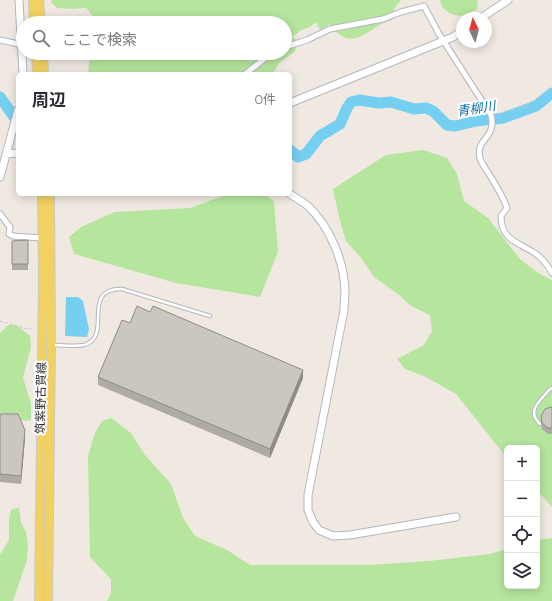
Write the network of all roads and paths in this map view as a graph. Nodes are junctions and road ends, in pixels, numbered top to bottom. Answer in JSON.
{"nodes":[{"id":1,"x":20,"y":0,"type":"edge"},
{"id":2,"x":33,"y":0,"type":"edge"},
{"id":3,"x":39,"y":0,"type":"edge"},
{"id":4,"x":508,"y":0,"type":"edge"},
{"id":5,"x":491,"y":12,"type":"edge"},
{"id":6,"x":21,"y":16,"type":"edge"},
{"id":7,"x":34,"y":16,"type":"edge"},
{"id":8,"x":40,"y":16,"type":"edge"},
{"id":9,"x":456,"y":35,"type":"edge"},
{"id":10,"x":0,"y":40,"type":"edge"},
{"id":11,"x":443,"y":42,"type":"junction"},
{"id":12,"x":16,"y":43,"type":"edge"},
{"id":13,"x":292,"y":45,"type":"edge"},
{"id":14,"x":23,"y":60,"type":"edge"},
{"id":15,"x":36,"y":60,"type":"edge"},
{"id":16,"x":43,"y":60,"type":"edge"},
{"id":17,"x":264,"y":60,"type":"edge"},
{"id":18,"x":23,"y":72,"type":"edge"},
{"id":19,"x":37,"y":72,"type":"edge"},
{"id":20,"x":44,"y":72,"type":"edge"},
{"id":21,"x":248,"y":72,"type":"edge"},
{"id":22,"x":552,"y":88,"type":"edge"},
{"id":23,"x":292,"y":102,"type":"edge"},
{"id":24,"x":16,"y":118,"type":"edge"},
{"id":25,"x":492,"y":118,"type":"junction"},
{"id":26,"x":16,"y":153,"type":"edge"},
{"id":27,"x":6,"y":154,"type":"junction"},
{"id":28,"x":0,"y":178,"type":"edge"},
{"id":29,"x":292,"y":195,"type":"edge"},
{"id":30,"x":42,"y":196,"type":"edge"},
{"id":31,"x":50,"y":196,"type":"edge"},
{"id":32,"x":0,"y":214,"type":"edge"},
{"id":33,"x":42,"y":238,"type":"junction"},
{"id":34,"x":552,"y":273,"type":"edge"},
{"id":35,"x":210,"y":316,"type":"dead end"},
{"id":36,"x":0,"y":321,"type":"edge"},
{"id":37,"x":42,"y":330,"type":"junction"},
{"id":38,"x":51,"y":344,"type":"junction"},
{"id":39,"x":552,"y":388,"type":"edge"},
{"id":40,"x":540,"y":424,"type":"edge"},
{"id":41,"x":456,"y":517,"type":"dead end"},
{"id":42,"x":39,"y":601,"type":"edge"},
{"id":43,"x":48,"y":601,"type":"edge"}],
"edges":[{"from":1,"to":6,"type":"street"},
{"from":2,"to":7,"type":"main road"},
{"from":3,"to":8,"type":"main road"},
{"from":4,"to":5,"type":"street"},
{"from":9,"to":11,"type":"street"},
{"from":10,"to":12,"type":"street"},
{"from":11,"to":13,"type":"street"},
{"from":11,"to":23,"type":"street"},
{"from":11,"to":25,"type":"street"},
{"from":14,"to":18,"type":"street"},
{"from":15,"to":19,"type":"main road"},
{"from":16,"to":20,"type":"main road"},
{"from":17,"to":21,"type":"street"},
{"from":22,"to":25,"type":"path"},
{"from":24,"to":27,"type":"street"},
{"from":25,"to":34,"type":"street"},
{"from":26,"to":27,"type":"street"},
{"from":27,"to":28,"type":"street"},
{"from":29,"to":41,"type":"street"},
{"from":30,"to":33,"type":"main road","name":"筑紫野古賀線"},
{"from":31,"to":38,"type":"main road","name":"筑紫野古賀線"},
{"from":32,"to":33,"type":"street"},
{"from":33,"to":37,"type":"main road","name":"筑紫野古賀線"},
{"from":35,"to":38,"type":"lane"},
{"from":36,"to":37,"type":"path"},
{"from":37,"to":42,"type":"main road","name":"筑紫野古賀線"},
{"from":38,"to":43,"type":"main road","name":"筑紫野古賀線"},
{"from":39,"to":40,"type":"lane"}]}
